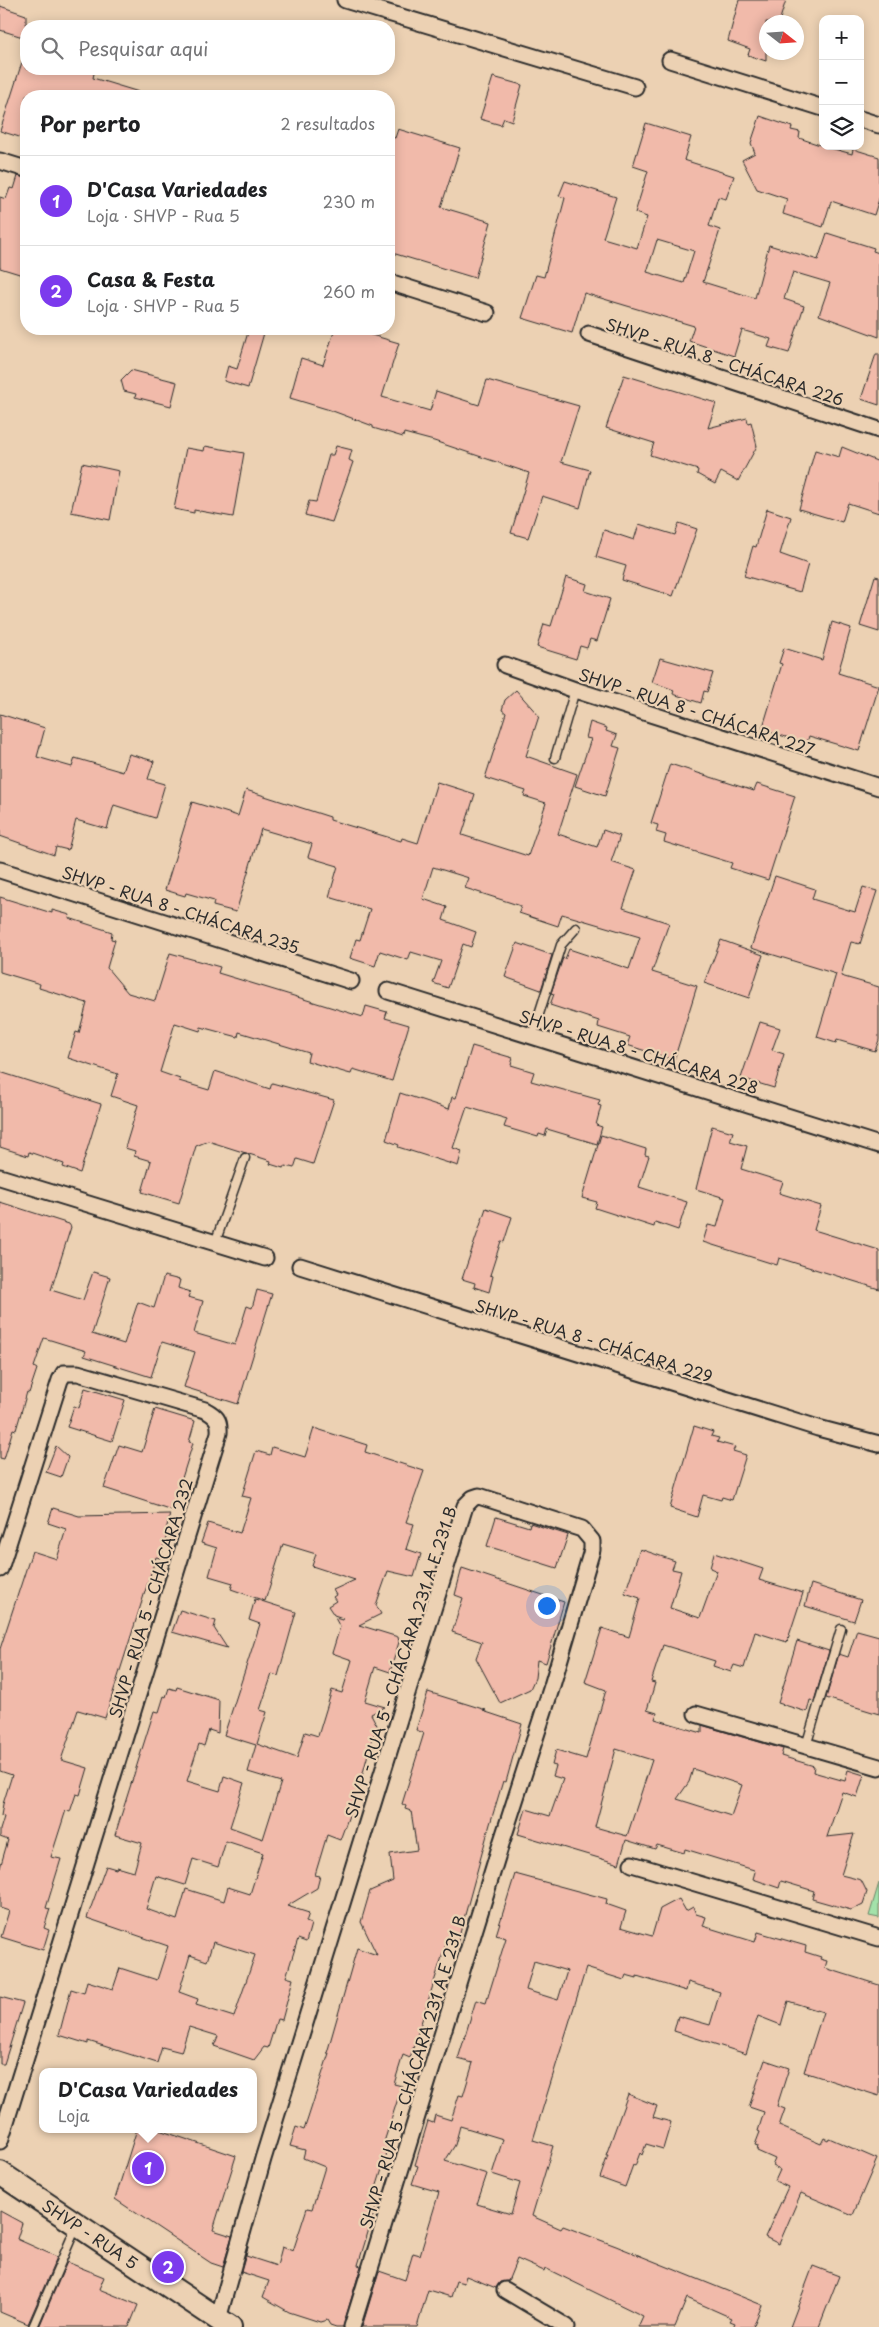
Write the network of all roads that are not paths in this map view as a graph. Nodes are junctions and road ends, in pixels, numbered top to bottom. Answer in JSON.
{"nodes":[{"id":1,"x":345,"y":0,"type":"edge"},
{"id":2,"x":670,"y":60,"type":"dead end"},
{"id":3,"x":635,"y":87,"type":"dead end"},
{"id":4,"x":819,"y":107,"type":"edge"},
{"id":5,"x":864,"y":120,"type":"edge"},
{"id":6,"x":879,"y":125,"type":"edge"},
{"id":7,"x":0,"y":161,"type":"edge"},
{"id":8,"x":20,"y":167,"type":"edge"},
{"id":9,"x":395,"y":284,"type":"edge"},
{"id":10,"x":487,"y":313,"type":"dead end"},
{"id":11,"x":589,"y":334,"type":"dead end"},
{"id":12,"x":879,"y":430,"type":"edge"},
{"id":13,"x":506,"y":665,"type":"dead end"},
{"id":14,"x":575,"y":690,"type":"junction"},
{"id":15,"x":555,"y":758,"type":"dead end"},
{"id":16,"x":879,"y":786,"type":"edge"},
{"id":17,"x":0,"y":870,"type":"edge"},
{"id":18,"x":576,"y":928,"type":"dead end"},
{"id":19,"x":351,"y":981,"type":"dead end"},
{"id":20,"x":388,"y":991,"type":"dead end"},
{"id":21,"x":532,"y":1036,"type":"junction"},
{"id":22,"x":879,"y":1145,"type":"edge"},
{"id":23,"x":245,"y":1158,"type":"dead end"},
{"id":24,"x":0,"y":1177,"type":"edge"},
{"id":25,"x":215,"y":1243,"type":"junction"},
{"id":26,"x":265,"y":1258,"type":"dead end"},
{"id":27,"x":300,"y":1266,"type":"dead end"},
{"id":28,"x":879,"y":1444,"type":"edge"},
{"id":29,"x":0,"y":1569,"type":"edge"},
{"id":30,"x":841,"y":1630,"type":"dead end"},
{"id":31,"x":696,"y":1714,"type":"dead end"},
{"id":32,"x":806,"y":1746,"type":"junction"},
{"id":33,"x":879,"y":1767,"type":"edge"},
{"id":34,"x":632,"y":1864,"type":"dead end"},
{"id":35,"x":879,"y":1938,"type":"edge"},
{"id":36,"x":0,"y":2141,"type":"edge"},
{"id":37,"x":0,"y":2174,"type":"edge"},
{"id":38,"x":77,"y":2225,"type":"junction"},
{"id":39,"x":505,"y":2290,"type":"dead end"},
{"id":40,"x":224,"y":2323,"type":"edge"},
{"id":41,"x":33,"y":2327,"type":"edge"},
{"id":42,"x":352,"y":2327,"type":"edge"},
{"id":43,"x":567,"y":2327,"type":"edge"}],
"edges":[{"from":1,"to":3,"type":"street"},
{"from":2,"to":4,"type":"street"},
{"from":5,"to":6,"type":"street"},
{"from":7,"to":8,"type":"street"},
{"from":9,"to":10,"type":"street"},
{"from":11,"to":12,"type":"street","name":"SHVP - RUA 8 - CHÁCARA 226"},
{"from":13,"to":14,"type":"street","name":"SHVP - RUA 8 - CHÁCARA 227"},
{"from":14,"to":15,"type":"lane"},
{"from":14,"to":16,"type":"street","name":"SHVP - RUA 8 - CHÁCARA 227"},
{"from":17,"to":19,"type":"street","name":"SHVP - RUA 8 - CHÁCARA 235"},
{"from":18,"to":21,"type":"lane"},
{"from":20,"to":21,"type":"street","name":"SHVP - RUA 8 - CHÁCARA 228"},
{"from":21,"to":22,"type":"street","name":"SHVP - RUA 8 - CHÁCARA 228"},
{"from":23,"to":25,"type":"lane"},
{"from":24,"to":25,"type":"street"},
{"from":25,"to":26,"type":"street"},
{"from":27,"to":28,"type":"street","name":"SHVP - RUA 8 - CHÁCARA 229"},
{"from":29,"to":36,"type":"street","name":"SHVP - RUA 5 - CHÁCARA 232"},
{"from":30,"to":32,"type":"lane"},
{"from":31,"to":32,"type":"street"},
{"from":32,"to":33,"type":"street"},
{"from":34,"to":35,"type":"street"},
{"from":37,"to":38,"type":"street","name":"SHVP - RUA 5"},
{"from":38,"to":40,"type":"street","name":"SHVP - RUA 5"},
{"from":38,"to":41,"type":"lane"},
{"from":39,"to":43,"type":"street"},
{"from":40,"to":42,"type":"street","name":"SHVP - RUA 5 - CHÁCARA 231 A E 231 B"}]}
